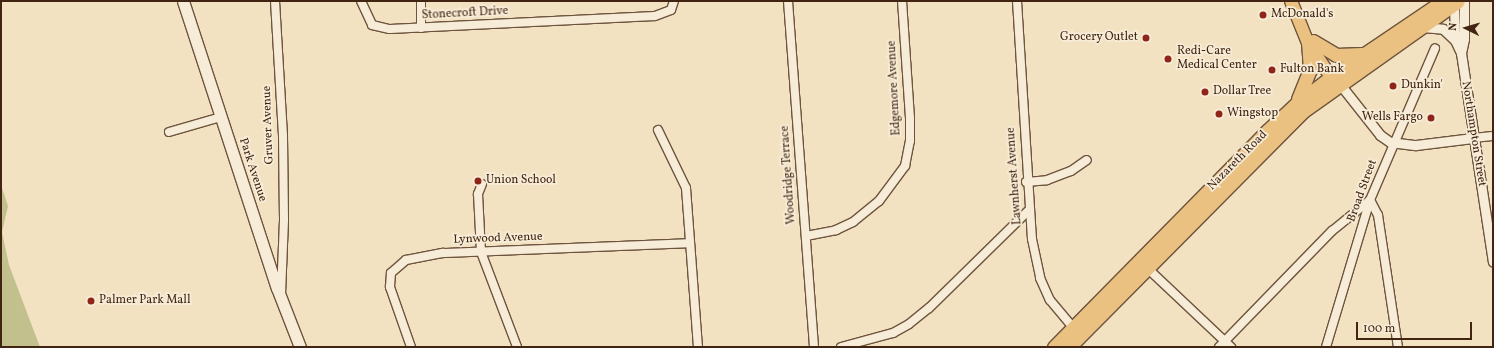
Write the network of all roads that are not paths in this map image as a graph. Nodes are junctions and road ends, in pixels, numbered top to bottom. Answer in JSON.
{"nodes":[{"id":1,"x":183,"y":1,"type":"edge"},
{"id":2,"x":275,"y":1,"type":"edge"},
{"id":3,"x":361,"y":1,"type":"edge"},
{"id":4,"x":421,"y":1,"type":"edge"},
{"id":5,"x":674,"y":1,"type":"edge"},
{"id":6,"x":788,"y":1,"type":"edge"},
{"id":7,"x":797,"y":1,"type":"edge"},
{"id":8,"x":902,"y":1,"type":"edge"},
{"id":9,"x":1017,"y":1,"type":"edge"},
{"id":10,"x":1291,"y":1,"type":"edge"},
{"id":11,"x":1297,"y":1,"type":"edge"},
{"id":12,"x":1455,"y":2,"type":"edge"},
{"id":13,"x":1422,"y":27,"type":"junction"},
{"id":14,"x":421,"y":28,"type":"junction"},
{"id":15,"x":1456,"y":40,"type":"junction"},
{"id":16,"x":1311,"y":42,"type":"junction"},
{"id":17,"x":1435,"y":48,"type":"dead end"},
{"id":18,"x":1461,"y":53,"type":"junction"},
{"id":19,"x":1366,"y":54,"type":"junction"},
{"id":20,"x":1335,"y":78,"type":"junction"},
{"id":21,"x":1296,"y":104,"type":"junction"},
{"id":22,"x":221,"y":117,"type":"junction"},
{"id":23,"x":658,"y":130,"type":"dead end"},
{"id":24,"x":169,"y":132,"type":"dead end"},
{"id":25,"x":1493,"y":136,"type":"edge"},
{"id":26,"x":1473,"y":138,"type":"junction"},
{"id":27,"x":1394,"y":143,"type":"junction"},
{"id":28,"x":1087,"y":160,"type":"dead end"},
{"id":29,"x":1026,"y":182,"type":"junction"},
{"id":30,"x":482,"y":184,"type":"dead end"},
{"id":31,"x":1370,"y":200,"type":"junction"},
{"id":32,"x":1028,"y":211,"type":"junction"},
{"id":33,"x":806,"y":236,"type":"junction"},
{"id":34,"x":690,"y":243,"type":"junction"},
{"id":35,"x":481,"y":252,"type":"junction"},
{"id":36,"x":1493,"y":262,"type":"edge"},
{"id":37,"x":1143,"y":264,"type":"junction"},
{"id":38,"x":281,"y":297,"type":"junction"},
{"id":39,"x":1077,"y":331,"type":"junction"},
{"id":40,"x":1225,"y":345,"type":"edge"},
{"id":41,"x":300,"y":347,"type":"edge"},
{"id":42,"x":411,"y":347,"type":"edge"},
{"id":43,"x":517,"y":347,"type":"edge"},
{"id":44,"x":698,"y":347,"type":"edge"},
{"id":45,"x":814,"y":347,"type":"edge"},
{"id":46,"x":841,"y":347,"type":"edge"},
{"id":47,"x":1054,"y":347,"type":"edge"},
{"id":48,"x":1069,"y":347,"type":"edge"},
{"id":49,"x":1326,"y":347,"type":"edge"},
{"id":50,"x":1398,"y":347,"type":"edge"}],
"edges":[{"from":1,"to":22,"type":"main road","name":"Park Avenue"},
{"from":2,"to":38,"type":"street","name":"Gruver Avenue"},
{"from":3,"to":14,"type":"street","name":"Stonecroft Drive"},
{"from":4,"to":14,"type":"street"},
{"from":5,"to":14,"type":"street","name":"Stonecroft Drive"},
{"from":6,"to":7,"type":"street"},
{"from":6,"to":33,"type":"street","name":"Woodridge Terrace"},
{"from":8,"to":33,"type":"street","name":"Edgemore Avenue"},
{"from":9,"to":29,"type":"street","name":"Lawnherst Avenue"},
{"from":10,"to":16,"type":"main road"},
{"from":11,"to":16,"type":"main road"},
{"from":12,"to":13,"type":"highway","name":"Nazareth Road"},
{"from":12,"to":15,"type":"street","name":"Northampton Street"},
{"from":12,"to":18,"type":"street","name":"Northampton Street"},
{"from":12,"to":19,"type":"highway","name":"Nazareth Road"},
{"from":13,"to":15,"type":"street"},
{"from":13,"to":20,"type":"highway","name":"Nazareth Road"},
{"from":15,"to":18,"type":"street","name":"Northampton Street"},
{"from":16,"to":19,"type":"highway"},
{"from":16,"to":20,"type":"main road"},
{"from":16,"to":21,"type":"highway"},
{"from":17,"to":27,"type":"street","name":"Broad Street"},
{"from":18,"to":26,"type":"street","name":"Northampton Street"},
{"from":19,"to":20,"type":"highway","name":"Nazareth Road"},
{"from":20,"to":21,"type":"highway","name":"Nazareth Road"},
{"from":20,"to":27,"type":"street"},
{"from":20,"to":37,"type":"highway","name":"Nazareth Road"},
{"from":21,"to":37,"type":"highway","name":"Nazareth Road"},
{"from":22,"to":24,"type":"street"},
{"from":22,"to":38,"type":"main road","name":"Park Avenue"},
{"from":23,"to":34,"type":"street"},
{"from":25,"to":26,"type":"street"},
{"from":26,"to":27,"type":"street"},
{"from":26,"to":36,"type":"street","name":"Northampton Street"},
{"from":27,"to":31,"type":"street","name":"Broad Street"},
{"from":28,"to":29,"type":"street"},
{"from":29,"to":32,"type":"street","name":"Lawnherst Avenue"},
{"from":30,"to":35,"type":"street"},
{"from":31,"to":40,"type":"street"},
{"from":31,"to":49,"type":"street","name":"Broad Street"},
{"from":31,"to":50,"type":"street"},
{"from":32,"to":39,"type":"street","name":"Lawnherst Avenue"},
{"from":32,"to":46,"type":"street"},
{"from":33,"to":45,"type":"street","name":"Woodridge Terrace"},
{"from":34,"to":35,"type":"street","name":"Lynwood Avenue"},
{"from":34,"to":44,"type":"street"},
{"from":35,"to":42,"type":"street","name":"Lynwood Avenue"},
{"from":35,"to":43,"type":"street"},
{"from":37,"to":39,"type":"highway","name":"Nazareth Road"},
{"from":37,"to":40,"type":"street"},
{"from":38,"to":41,"type":"main road","name":"Park Avenue"},
{"from":39,"to":47,"type":"highway","name":"Nazareth Road"},
{"from":39,"to":48,"type":"highway","name":"Nazareth Road"}]}
